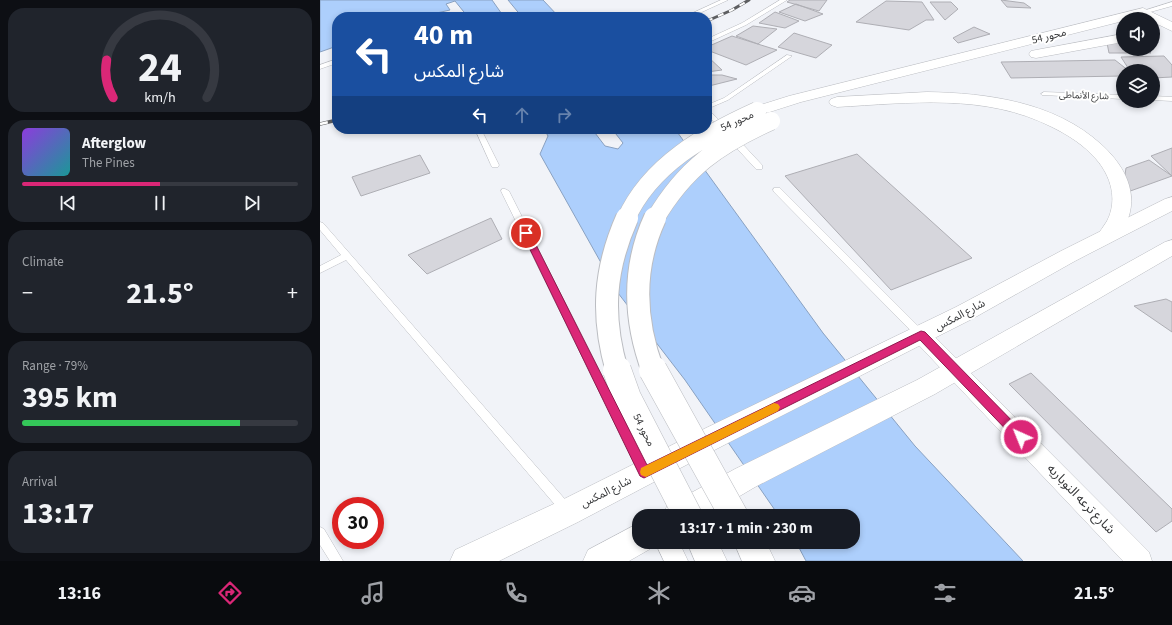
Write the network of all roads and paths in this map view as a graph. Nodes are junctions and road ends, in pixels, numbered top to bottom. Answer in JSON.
{"nodes":[{"id":1,"x":725,"y":0,"type":"edge"},
{"id":2,"x":784,"y":0,"type":"edge"},
{"id":3,"x":1172,"y":4,"type":"edge"},
{"id":4,"x":698,"y":12,"type":"edge"},
{"id":5,"x":1143,"y":12,"type":"edge"},
{"id":6,"x":1116,"y":19,"type":"edge"},
{"id":7,"x":1160,"y":21,"type":"edge"},
{"id":8,"x":1172,"y":28,"type":"edge"},
{"id":9,"x":1160,"y":31,"type":"edge"},
{"id":10,"x":712,"y":38,"type":"edge"},
{"id":11,"x":1116,"y":39,"type":"edge"},
{"id":12,"x":789,"y":56,"type":"dead end"},
{"id":13,"x":332,"y":63,"type":"edge"},
{"id":14,"x":320,"y":67,"type":"edge"},
{"id":15,"x":1044,"y":94,"type":"dead end"},
{"id":16,"x":1116,"y":97,"type":"edge"},
{"id":17,"x":1160,"y":98,"type":"edge"},
{"id":18,"x":1172,"y":99,"type":"edge"},
{"id":19,"x":837,"y":102,"type":"junction"},
{"id":20,"x":712,"y":104,"type":"edge"},
{"id":21,"x":712,"y":116,"type":"edge"},
{"id":22,"x":764,"y":116,"type":"junction"},
{"id":23,"x":480,"y":134,"type":"edge"},
{"id":24,"x":495,"y":165,"type":"dead end"},
{"id":25,"x":759,"y":167,"type":"dead end"},
{"id":26,"x":777,"y":190,"type":"dead end"},
{"id":27,"x":505,"y":191,"type":"dead end"},
{"id":28,"x":1172,"y":203,"type":"edge"},
{"id":29,"x":320,"y":224,"type":"edge"},
{"id":30,"x":1107,"y":236,"type":"junction"},
{"id":31,"x":1172,"y":247,"type":"edge"},
{"id":32,"x":347,"y":256,"type":"junction"},
{"id":33,"x":320,"y":270,"type":"edge"},
{"id":34,"x":921,"y":335,"type":"junction"},
{"id":35,"x":956,"y":370,"type":"junction"},
{"id":36,"x":644,"y":472,"type":"junction"},
{"id":37,"x":684,"y":509,"type":"edge"},
{"id":38,"x":690,"y":509,"type":"edge"},
{"id":39,"x":730,"y":509,"type":"edge"},
{"id":40,"x":568,"y":512,"type":"junction"},
{"id":41,"x":320,"y":533,"type":"edge"},
{"id":42,"x":632,"y":542,"type":"edge"},
{"id":43,"x":670,"y":549,"type":"edge"},
{"id":44,"x":705,"y":549,"type":"edge"},
{"id":45,"x":753,"y":549,"type":"edge"},
{"id":46,"x":337,"y":561,"type":"edge"},
{"id":47,"x":466,"y":561,"type":"edge"},
{"id":48,"x":599,"y":561,"type":"edge"},
{"id":49,"x":676,"y":561,"type":"edge"},
{"id":50,"x":711,"y":561,"type":"edge"},
{"id":51,"x":759,"y":561,"type":"edge"},
{"id":52,"x":1140,"y":561,"type":"edge"}],
"edges":[{"from":1,"to":4,"type":"lane"},
{"from":2,"to":10,"type":"lane"},
{"from":3,"to":5,"type":"lane"},
{"from":6,"to":22,"type":"main road","name":"محور 54"},
{"from":7,"to":8,"type":"main road"},
{"from":8,"to":9,"type":"main road"},
{"from":11,"to":19,"type":"main road","name":"محور 54"},
{"from":12,"to":20,"type":"lane"},
{"from":13,"to":14,"type":"lane"},
{"from":15,"to":16,"type":"lane","name":"شارع الأنماطى"},
{"from":17,"to":18,"type":"lane"},
{"from":19,"to":22,"type":"main road","name":"محور 54"},
{"from":19,"to":30,"type":"main road"},
{"from":21,"to":25,"type":"lane"},
{"from":22,"to":37,"type":"main road","name":"محور 54","bridge":true},
{"from":22,"to":39,"type":"main road","name":"محور 54","bridge":true},
{"from":23,"to":24,"type":"lane"},
{"from":26,"to":34,"type":"lane"},
{"from":27,"to":36,"type":"lane"},
{"from":28,"to":30,"type":"main road","name":"شارع المكس"},
{"from":29,"to":32,"type":"lane"},
{"from":30,"to":34,"type":"main road","name":"شارع المكس"},
{"from":31,"to":35,"type":"main road"},
{"from":32,"to":33,"type":"lane"},
{"from":32,"to":40,"type":"lane"},
{"from":34,"to":35,"type":"street","name":"شارع ترعه النوباريه"},
{"from":34,"to":36,"type":"main road","name":"شارع المكس"},
{"from":35,"to":38,"type":"main road"},
{"from":35,"to":52,"type":"street","name":"شارع ترعه النوباريه"},
{"from":36,"to":40,"type":"main road","name":"شارع المكس"},
{"from":40,"to":47,"type":"main road","name":"شارع المكس"},
{"from":41,"to":46,"type":"lane"},
{"from":42,"to":48,"type":"main road"},
{"from":43,"to":49,"type":"street"},
{"from":44,"to":50,"type":"main road"},
{"from":45,"to":51,"type":"main road"}]}
